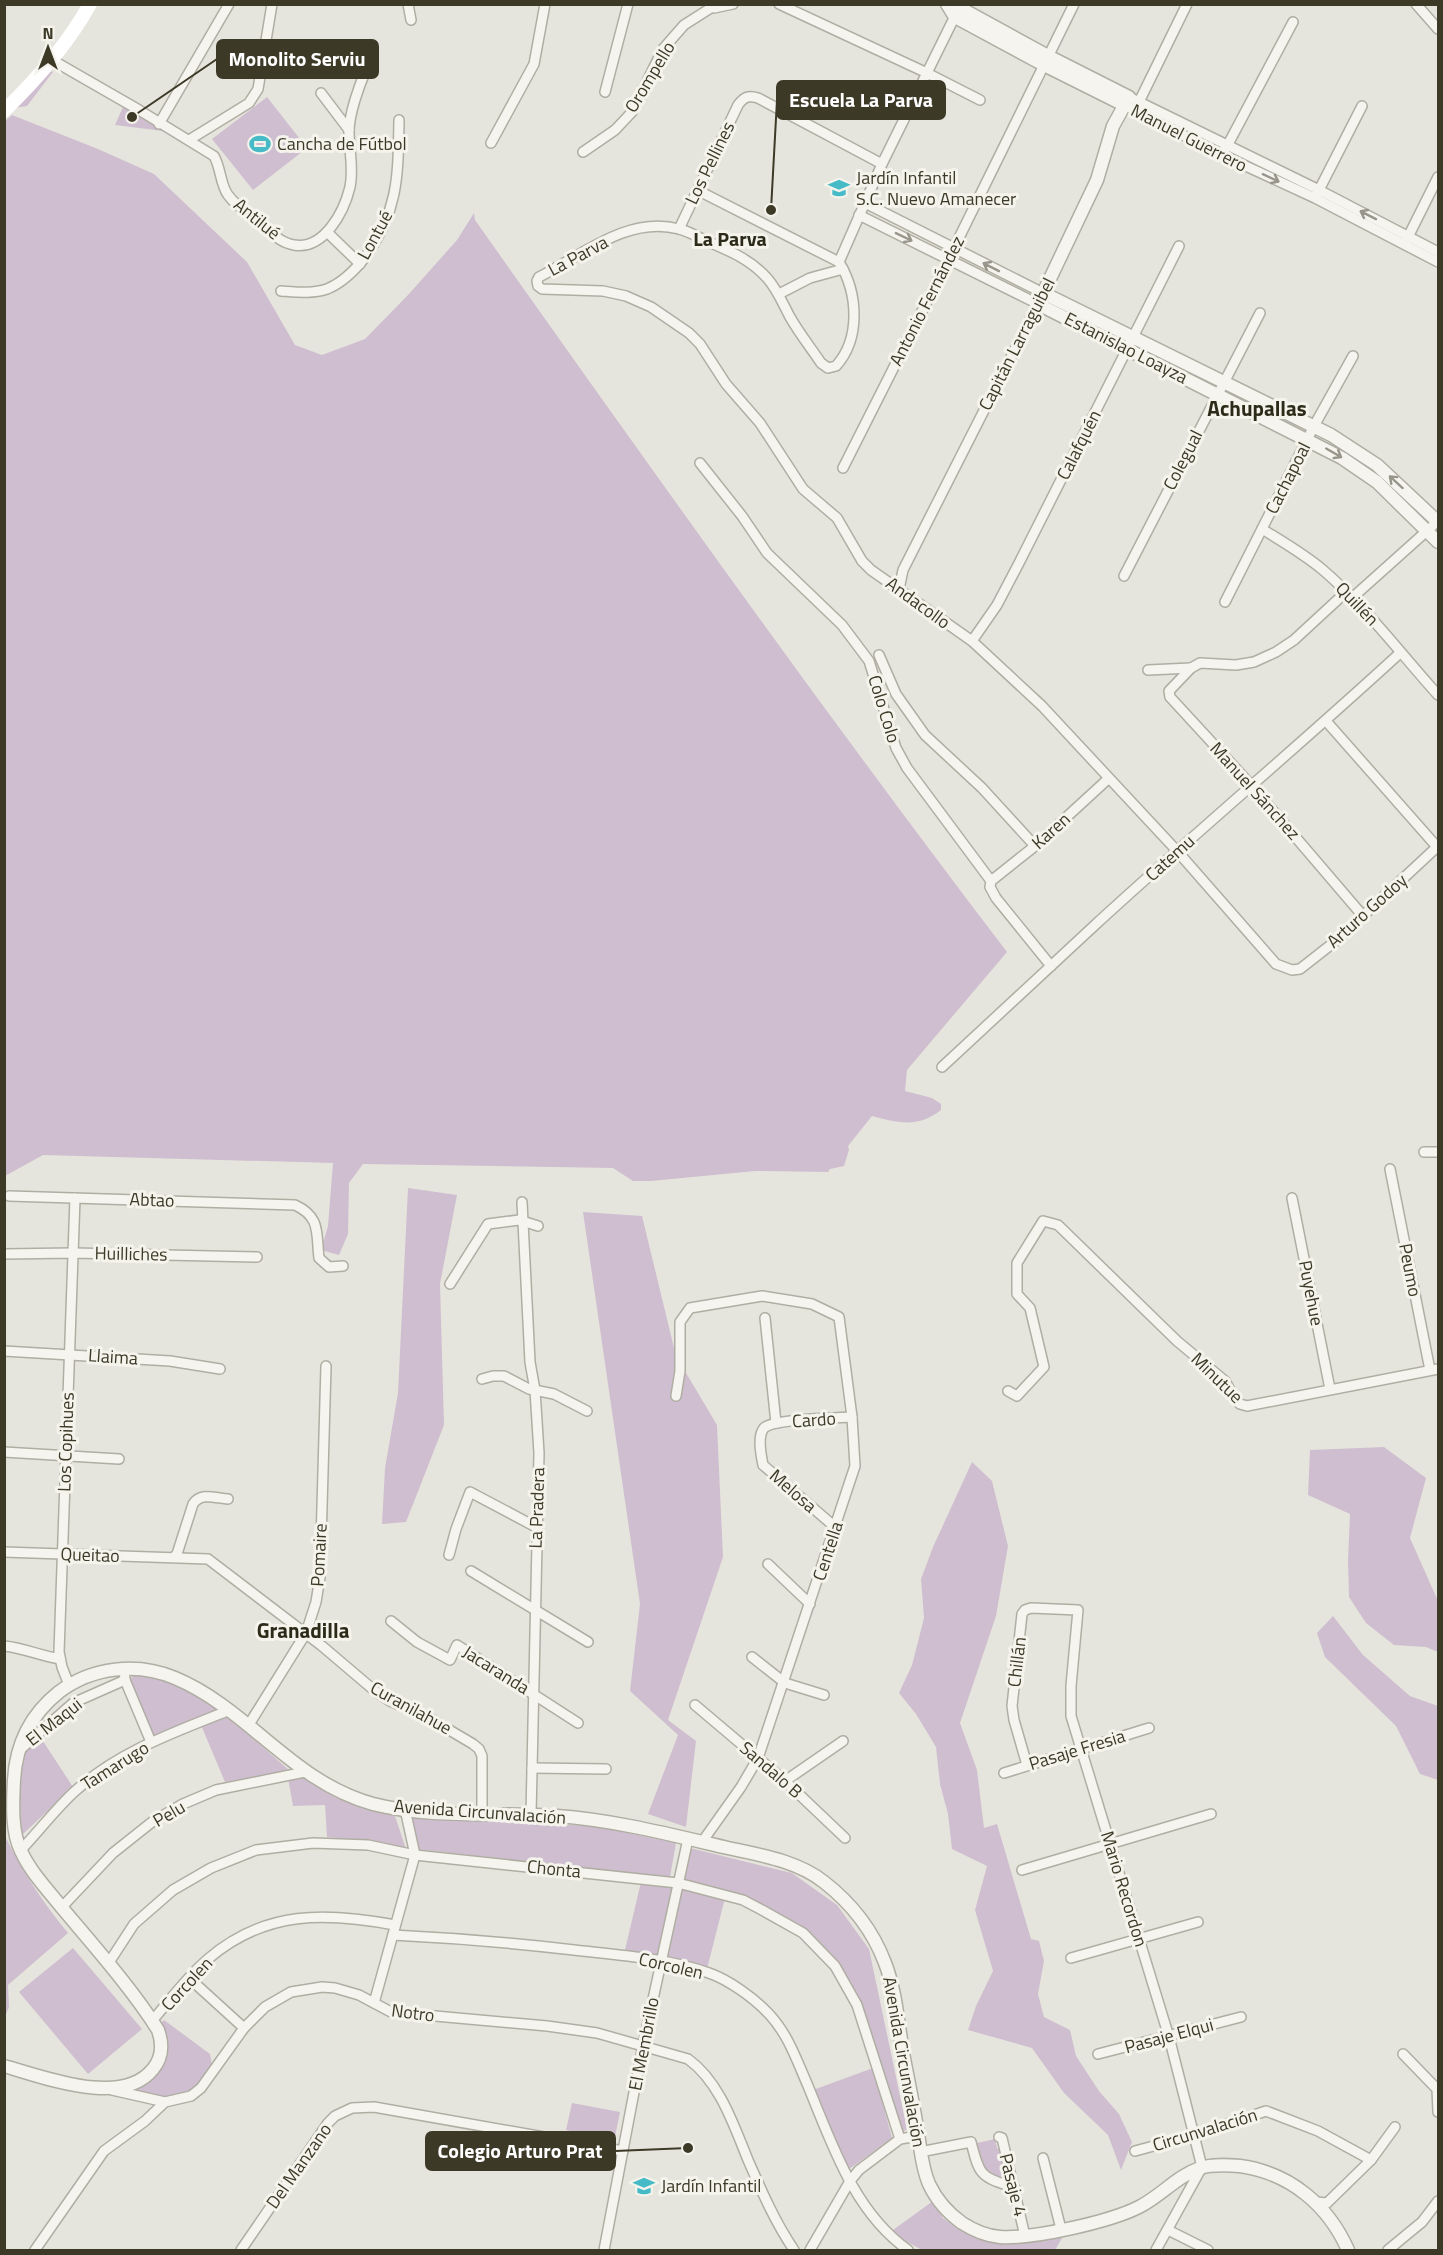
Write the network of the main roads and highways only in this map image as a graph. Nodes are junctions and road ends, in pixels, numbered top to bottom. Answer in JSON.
{"nodes":[{"id":1,"x":90,"y":4,"type":"edge"},
{"id":2,"x":4,"y":111,"type":"edge"}],
"edges":[{"from":1,"to":2,"type":"main road"}]}
